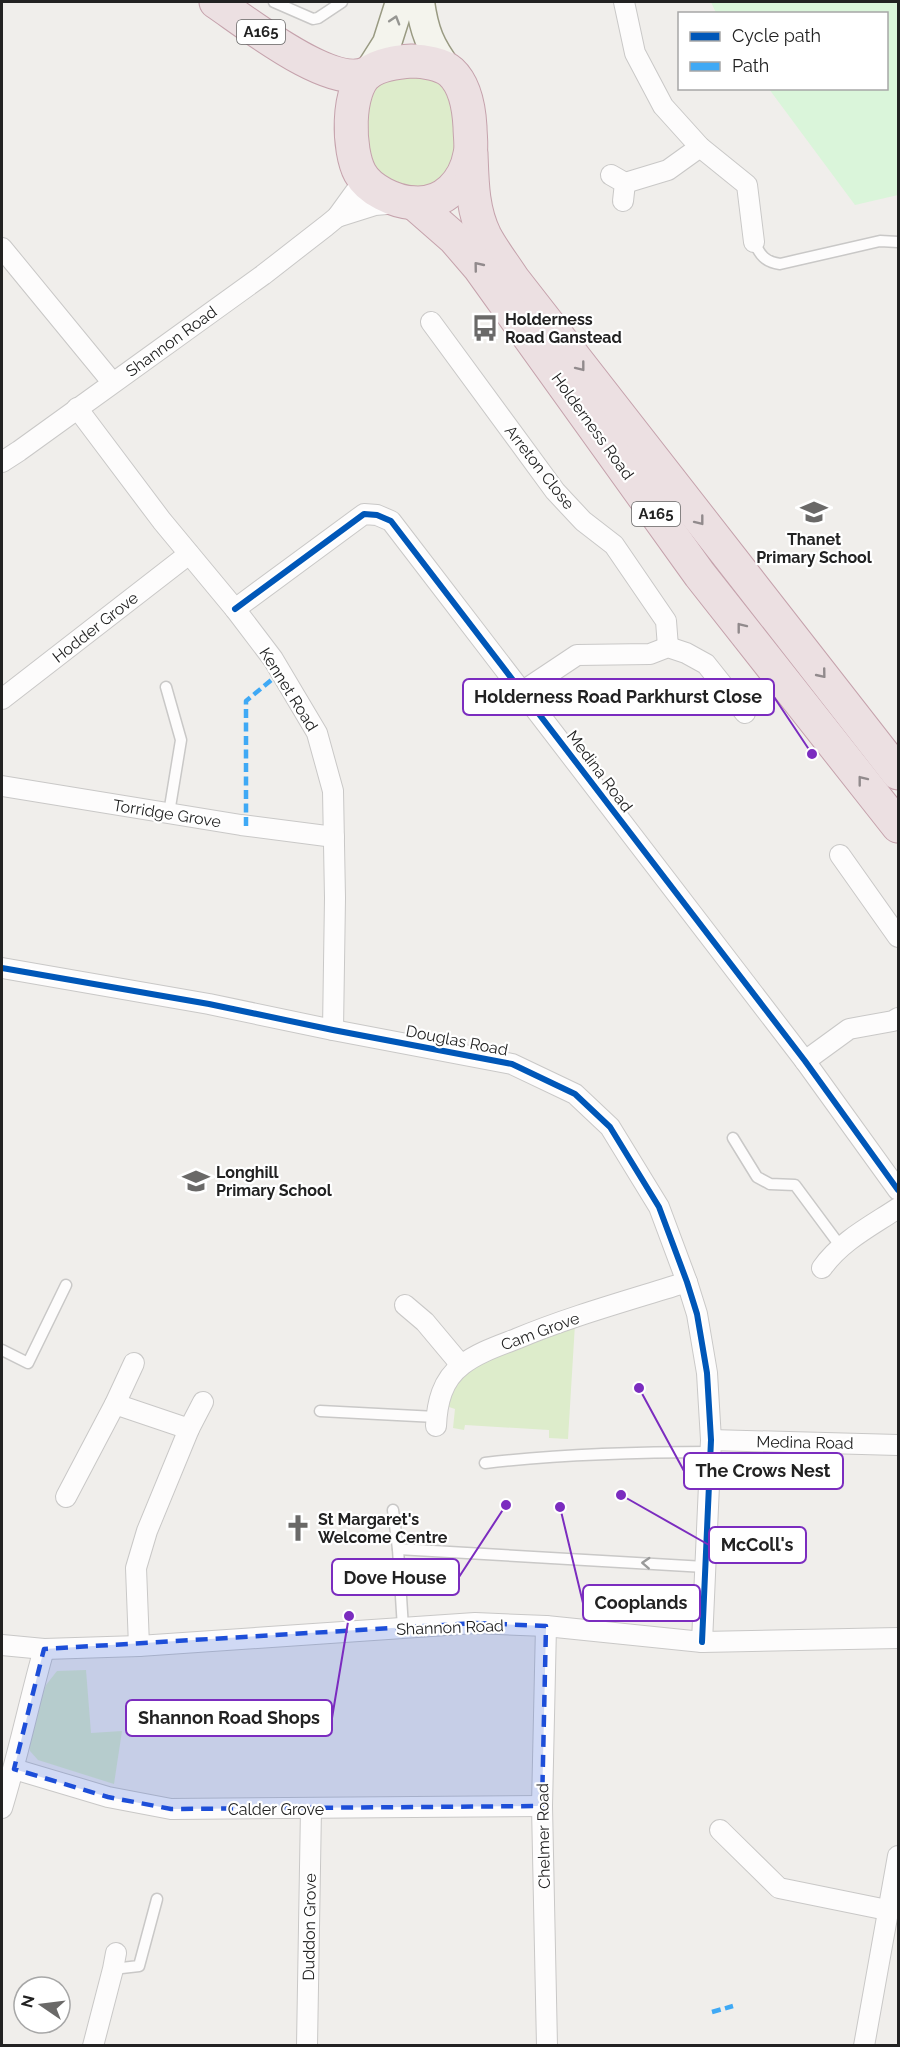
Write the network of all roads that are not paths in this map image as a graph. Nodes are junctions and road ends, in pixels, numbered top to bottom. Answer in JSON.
{"nodes":[{"id":1,"x":216,"y":2,"type":"edge"},
{"id":2,"x":274,"y":2,"type":"edge"},
{"id":3,"x":342,"y":2,"type":"edge"},
{"id":4,"x":400,"y":2,"type":"edge"},
{"id":5,"x":420,"y":2,"type":"edge"},
{"id":6,"x":624,"y":2,"type":"edge"},
{"id":7,"x":306,"y":63,"type":"junction"},
{"id":8,"x":448,"y":70,"type":"junction"},
{"id":9,"x":368,"y":73,"type":"junction"},
{"id":10,"x":700,"y":147,"type":"junction"},
{"id":11,"x":354,"y":148,"type":"junction"},
{"id":12,"x":471,"y":153,"type":"junction"},
{"id":13,"x":620,"y":186,"type":"dead end"},
{"id":14,"x":412,"y":203,"type":"junction"},
{"id":15,"x":337,"y":217,"type":"junction"},
{"id":16,"x":754,"y":242,"type":"joint"},
{"id":17,"x":898,"y":242,"type":"edge"},
{"id":18,"x":3,"y":253,"type":"edge"},
{"id":19,"x":431,"y":322,"type":"dead end"},
{"id":20,"x":112,"y":382,"type":"junction"},
{"id":21,"x":77,"y":408,"type":"junction"},
{"id":22,"x":2,"y":462,"type":"edge"},
{"id":23,"x":189,"y":554,"type":"junction"},
{"id":24,"x":235,"y":609,"type":"junction"},
{"id":25,"x":668,"y":647,"type":"junction"},
{"id":26,"x":166,"y":687,"type":"dead end"},
{"id":27,"x":523,"y":691,"type":"junction"},
{"id":28,"x":2,"y":699,"type":"edge"},
{"id":29,"x":745,"y":713,"type":"dead end"},
{"id":30,"x":898,"y":773,"type":"edge"},
{"id":31,"x":2,"y":786,"type":"edge"},
{"id":32,"x":169,"y":813,"type":"junction"},
{"id":33,"x":898,"y":826,"type":"edge"},
{"id":34,"x":334,"y":837,"type":"junction"},
{"id":35,"x":849,"y":860,"type":"dead end"},
{"id":36,"x":898,"y":937,"type":"edge"},
{"id":37,"x":2,"y":968,"type":"edge"},
{"id":38,"x":898,"y":1018,"type":"edge"},
{"id":39,"x":333,"y":1030,"type":"junction"},
{"id":40,"x":805,"y":1061,"type":"junction"},
{"id":41,"x":733,"y":1138,"type":"dead end"},
{"id":42,"x":898,"y":1190,"type":"edge"},
{"id":43,"x":898,"y":1208,"type":"edge"},
{"id":44,"x":841,"y":1247,"type":"junction"},
{"id":45,"x":822,"y":1268,"type":"dead end"},
{"id":46,"x":687,"y":1282,"type":"junction"},
{"id":47,"x":66,"y":1285,"type":"dead end"},
{"id":48,"x":405,"y":1305,"type":"dead end"},
{"id":49,"x":2,"y":1350,"type":"edge"},
{"id":50,"x":134,"y":1363,"type":"dead end"},
{"id":51,"x":461,"y":1365,"type":"junction"},
{"id":52,"x":203,"y":1402,"type":"dead end"},
{"id":53,"x":115,"y":1404,"type":"junction"},
{"id":54,"x":320,"y":1411,"type":"dead end"},
{"id":55,"x":436,"y":1421,"type":"joint"},
{"id":56,"x":189,"y":1429,"type":"junction"},
{"id":57,"x":898,"y":1444,"type":"edge"},
{"id":58,"x":711,"y":1446,"type":"junction"},
{"id":59,"x":485,"y":1463,"type":"dead end"},
{"id":60,"x":66,"y":1497,"type":"dead end"},
{"id":61,"x":393,"y":1510,"type":"dead end"},
{"id":62,"x":398,"y":1549,"type":"junction"},
{"id":63,"x":705,"y":1567,"type":"junction"},
{"id":64,"x":546,"y":1626,"type":"junction"},
{"id":65,"x":403,"y":1628,"type":"junction"},
{"id":66,"x":898,"y":1638,"type":"edge"},
{"id":67,"x":702,"y":1642,"type":"junction"},
{"id":68,"x":2,"y":1645,"type":"edge"},
{"id":69,"x":139,"y":1646,"type":"junction"},
{"id":70,"x":44,"y":1649,"type":"junction"},
{"id":71,"x":14,"y":1769,"type":"junction"},
{"id":72,"x":542,"y":1806,"type":"junction"},
{"id":73,"x":2,"y":1808,"type":"edge"},
{"id":74,"x":311,"y":1808,"type":"junction"},
{"id":75,"x":720,"y":1830,"type":"dead end"},
{"id":76,"x":898,"y":1856,"type":"edge"},
{"id":77,"x":157,"y":1899,"type":"dead end"},
{"id":78,"x":887,"y":1910,"type":"junction"},
{"id":79,"x":115,"y":1961,"type":"joint"},
{"id":80,"x":93,"y":2046,"type":"edge"},
{"id":81,"x":307,"y":2046,"type":"edge"},
{"id":82,"x":547,"y":2046,"type":"edge"},
{"id":83,"x":864,"y":2046,"type":"edge"}],
"edges":[{"from":1,"to":7,"type":"highway","number":"A165"},
{"from":2,"to":3,"type":"lane"},
{"from":9,"to":4,"type":"main road","one_way":true},
{"from":5,"to":8,"type":"main road"},
{"from":6,"to":10,"type":"street"},
{"from":7,"to":9,"type":"highway","number":"A165"},
{"from":7,"to":11,"type":"highway","number":"A165"},
{"from":8,"to":9,"type":"highway","number":"A165"},
{"from":8,"to":12,"type":"highway","number":"A165"},
{"from":9,"to":11,"type":"highway"},
{"from":10,"to":13,"type":"street"},
{"from":10,"to":16,"type":"street"},
{"from":11,"to":14,"type":"highway","number":"A165"},
{"from":11,"to":15,"type":"street","name":"Shannon Road"},
{"from":12,"to":14,"type":"highway","number":"A165"},
{"from":12,"to":30,"type":"highway","name":"Holderness Road","number":"A165","one_way":true},
{"from":14,"to":15,"type":"street","name":"Shannon Road"},
{"from":33,"to":14,"type":"highway","name":"Holderness Road","number":"A165","one_way":true},
{"from":15,"to":20,"type":"street","name":"Shannon Road"},
{"from":16,"to":17,"type":"lane"},
{"from":18,"to":20,"type":"street"},
{"from":19,"to":25,"type":"street","name":"Arreton Close"},
{"from":20,"to":21,"type":"street","name":"Shannon Road"},
{"from":21,"to":22,"type":"street","name":"Shannon Road"},
{"from":21,"to":23,"type":"street","name":"Kennet Road"},
{"from":23,"to":24,"type":"street","name":"Kennet Road"},
{"from":23,"to":28,"type":"street","name":"Hodder Grove"},
{"from":24,"to":27,"type":"street","name":"Medina Road"},
{"from":24,"to":34,"type":"street","name":"Kennet Road"},
{"from":25,"to":27,"type":"street"},
{"from":25,"to":29,"type":"street"},
{"from":26,"to":32,"type":"lane"},
{"from":27,"to":40,"type":"street","name":"Medina Road"},
{"from":31,"to":32,"type":"street","name":"Torridge Grove"},
{"from":32,"to":34,"type":"street","name":"Torridge Grove"},
{"from":34,"to":39,"type":"street","name":"Kennet Road"},
{"from":35,"to":36,"type":"street"},
{"from":37,"to":39,"type":"street","name":"Douglas Road"},
{"from":38,"to":40,"type":"street"},
{"from":39,"to":46,"type":"street","name":"Douglas Road"},
{"from":40,"to":42,"type":"street","name":"Medina Road"},
{"from":41,"to":44,"type":"lane"},
{"from":43,"to":44,"type":"street"},
{"from":44,"to":45,"type":"street"},
{"from":46,"to":51,"type":"street","name":"Cam Grove"},
{"from":46,"to":58,"type":"street","name":"Douglas Road"},
{"from":47,"to":49,"type":"lane"},
{"from":48,"to":51,"type":"street"},
{"from":50,"to":53,"type":"street"},
{"from":51,"to":55,"type":"street","name":"Cam Grove"},
{"from":52,"to":56,"type":"street"},
{"from":53,"to":56,"type":"street"},
{"from":53,"to":60,"type":"street"},
{"from":54,"to":55,"type":"lane"},
{"from":56,"to":69,"type":"street"},
{"from":57,"to":58,"type":"street","name":"Medina Road"},
{"from":58,"to":59,"type":"lane"},
{"from":58,"to":63,"type":"street","name":"Douglas Road"},
{"from":61,"to":62,"type":"lane"},
{"from":63,"to":62,"type":"lane","one_way":true},
{"from":62,"to":65,"type":"lane"},
{"from":63,"to":67,"type":"street","name":"Douglas Road"},
{"from":64,"to":65,"type":"street","name":"Shannon Road"},
{"from":64,"to":67,"type":"street","name":"Shannon Road"},
{"from":64,"to":72,"type":"street","name":"Chelmer Road"},
{"from":65,"to":69,"type":"street","name":"Shannon Road"},
{"from":66,"to":67,"type":"street","name":"Shannon Road"},
{"from":68,"to":70,"type":"street","name":"Shannon Road"},
{"from":69,"to":70,"type":"street","name":"Shannon Road"},
{"from":70,"to":71,"type":"street"},
{"from":71,"to":73,"type":"street"},
{"from":71,"to":74,"type":"street","name":"Calder Grove"},
{"from":72,"to":74,"type":"street","name":"Calder Grove"},
{"from":72,"to":82,"type":"street","name":"Chelmer Road"},
{"from":74,"to":81,"type":"street","name":"Duddon Grove"},
{"from":75,"to":78,"type":"street"},
{"from":76,"to":78,"type":"street"},
{"from":77,"to":79,"type":"lane"},
{"from":78,"to":83,"type":"street"},
{"from":79,"to":80,"type":"street"}]}
